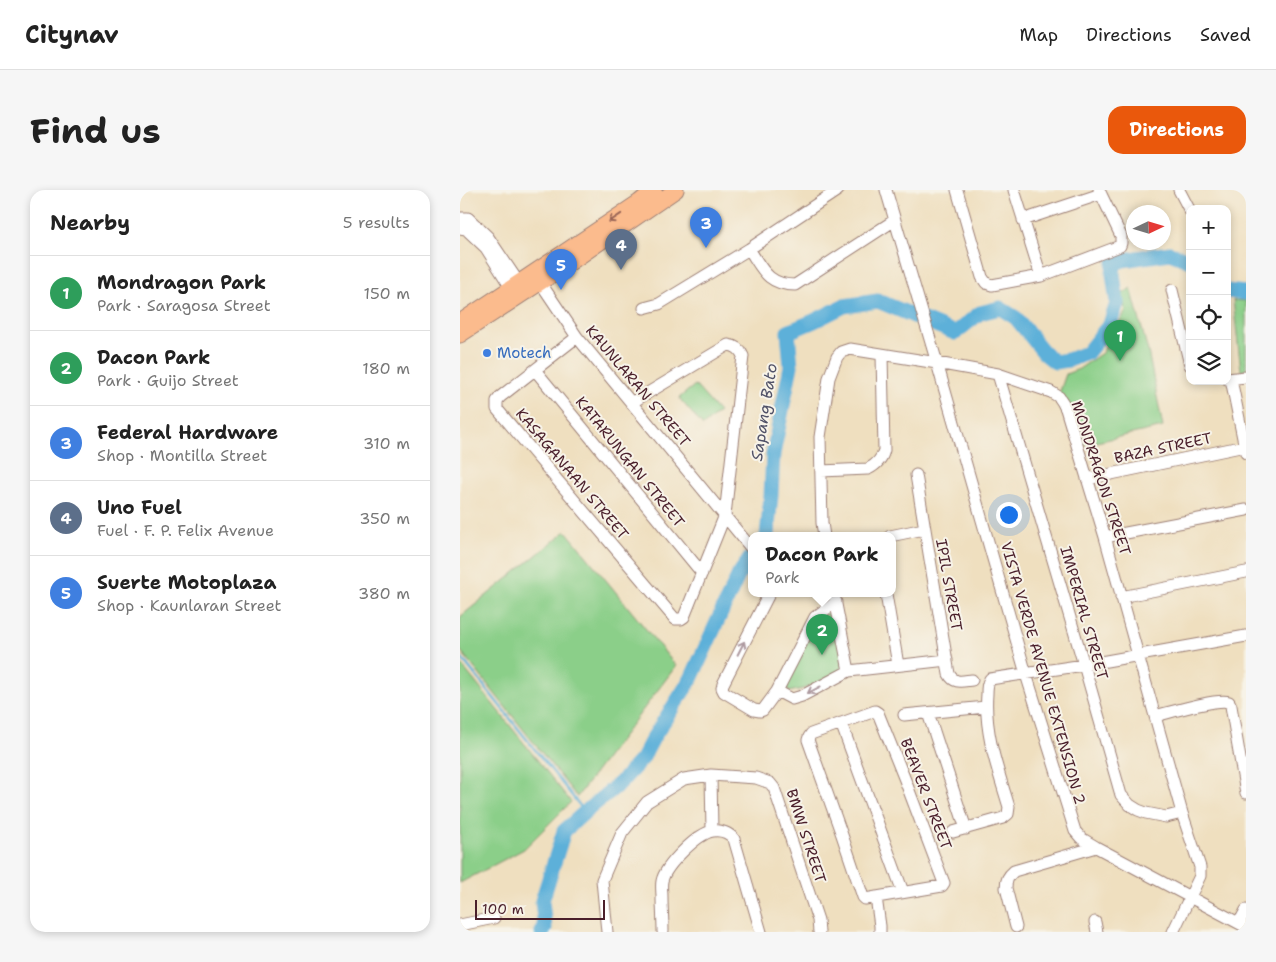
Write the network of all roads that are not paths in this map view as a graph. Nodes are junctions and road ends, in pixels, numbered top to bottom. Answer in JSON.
{"nodes":[{"id":1,"x":654,"y":190,"type":"edge"},
{"id":2,"x":676,"y":190,"type":"edge"},
{"id":3,"x":838,"y":190,"type":"edge"},
{"id":4,"x":886,"y":190,"type":"edge"},
{"id":5,"x":956,"y":190,"type":"edge"},
{"id":6,"x":1014,"y":190,"type":"edge"},
{"id":7,"x":1180,"y":190,"type":"edge"},
{"id":8,"x":1100,"y":192,"type":"edge"},
{"id":9,"x":1187,"y":205,"type":"edge"},
{"id":10,"x":460,"y":218,"type":"edge"},
{"id":11,"x":894,"y":220,"type":"junction"},
{"id":12,"x":1023,"y":220,"type":"junction"},
{"id":13,"x":460,"y":228,"type":"edge"},
{"id":14,"x":749,"y":249,"type":"junction"},
{"id":15,"x":1041,"y":276,"type":"junction"},
{"id":16,"x":537,"y":278,"type":"junction"},
{"id":17,"x":518,"y":290,"type":"junction"},
{"id":18,"x":1172,"y":290,"type":"dead end"},
{"id":19,"x":644,"y":308,"type":"dead end"},
{"id":20,"x":460,"y":322,"type":"edge"},
{"id":21,"x":460,"y":335,"type":"edge"},
{"id":22,"x":577,"y":337,"type":"junction"},
{"id":23,"x":1186,"y":348,"type":"edge"},
{"id":24,"x":882,"y":355,"type":"junction"},
{"id":25,"x":937,"y":363,"type":"junction"},
{"id":26,"x":535,"y":370,"type":"junction"},
{"id":27,"x":998,"y":374,"type":"junction"},
{"id":28,"x":1246,"y":377,"type":"edge"},
{"id":29,"x":1231,"y":379,"type":"edge"},
{"id":30,"x":1230,"y":385,"type":"edge"},
{"id":31,"x":631,"y":403,"type":"junction"},
{"id":32,"x":1245,"y":450,"type":"edge"},
{"id":33,"x":821,"y":471,"type":"junction"},
{"id":34,"x":916,"y":476,"type":"dead end"},
{"id":35,"x":1087,"y":479,"type":"junction"},
{"id":36,"x":1246,"y":510,"type":"edge"},
{"id":37,"x":725,"y":515,"type":"junction"},
{"id":38,"x":924,"y":529,"type":"junction"},
{"id":39,"x":823,"y":532,"type":"edge"},
{"id":40,"x":896,"y":535,"type":"edge"},
{"id":41,"x":1105,"y":538,"type":"junction"},
{"id":42,"x":748,"y":544,"type":"edge"},
{"id":43,"x":1246,"y":572,"type":"edge"},
{"id":44,"x":702,"y":573,"type":"junction"},
{"id":45,"x":767,"y":597,"type":"edge"},
{"id":46,"x":887,"y":597,"type":"edge"},
{"id":47,"x":1122,"y":597,"type":"junction"},
{"id":48,"x":835,"y":598,"type":"edge"},
{"id":49,"x":1246,"y":636,"type":"edge"},
{"id":50,"x":1139,"y":655,"type":"junction"},
{"id":51,"x":947,"y":660,"type":"junction"},
{"id":52,"x":898,"y":665,"type":"junction"},
{"id":53,"x":1084,"y":665,"type":"junction"},
{"id":54,"x":849,"y":671,"type":"junction"},
{"id":55,"x":1026,"y":674,"type":"junction"},
{"id":56,"x":972,"y":680,"type":"dead end"},
{"id":57,"x":778,"y":691,"type":"junction"},
{"id":58,"x":986,"y":707,"type":"junction"},
{"id":59,"x":928,"y":713,"type":"junction"},
{"id":60,"x":904,"y":716,"type":"dead end"},
{"id":61,"x":1155,"y":716,"type":"junction"},
{"id":62,"x":841,"y":722,"type":"junction"},
{"id":63,"x":711,"y":776,"type":"junction"},
{"id":64,"x":1246,"y":793,"type":"edge"},
{"id":65,"x":1182,"y":813,"type":"junction"},
{"id":66,"x":966,"y":829,"type":"junction"},
{"id":67,"x":712,"y":831,"type":"junction"},
{"id":68,"x":953,"y":832,"type":"dead end"},
{"id":69,"x":1096,"y":847,"type":"junction"},
{"id":70,"x":903,"y":892,"type":"junction"},
{"id":71,"x":876,"y":897,"type":"junction"},
{"id":72,"x":1190,"y":897,"type":"junction"},
{"id":73,"x":1246,"y":910,"type":"edge"},
{"id":74,"x":494,"y":918,"type":"dead end"},
{"id":75,"x":1243,"y":925,"type":"edge"},
{"id":76,"x":460,"y":926,"type":"edge"},
{"id":77,"x":1016,"y":927,"type":"dead end"},
{"id":78,"x":606,"y":932,"type":"edge"},
{"id":79,"x":663,"y":932,"type":"edge"},
{"id":80,"x":761,"y":932,"type":"edge"},
{"id":81,"x":819,"y":932,"type":"edge"},
{"id":82,"x":880,"y":932,"type":"edge"},
{"id":83,"x":1172,"y":932,"type":"edge"}],
"edges":[{"from":1,"to":16,"type":"main road","one_way":true},
{"from":2,"to":16,"type":"main road"},
{"from":3,"to":14,"type":"street"},
{"from":4,"to":11,"type":"street","name":"VISTA VERDE AVENUE EXTENSION 2"},
{"from":5,"to":15,"type":"street"},
{"from":6,"to":12,"type":"street"},
{"from":7,"to":9,"type":"street"},
{"from":8,"to":12,"type":"street"},
{"from":8,"to":15,"type":"street"},
{"from":10,"to":17,"type":"street"},
{"from":11,"to":14,"type":"street"},
{"from":11,"to":25,"type":"street","name":"VISTA VERDE AVENUE EXTENSION 2"},
{"from":12,"to":15,"type":"street"},
{"from":13,"to":17,"type":"street"},
{"from":14,"to":19,"type":"street"},
{"from":16,"to":17,"type":"main road"},
{"from":16,"to":22,"type":"street","name":"KAUNLARAN STREET"},
{"from":17,"to":20,"type":"main road"},
{"from":17,"to":21,"type":"main road"},
{"from":18,"to":23,"type":"street"},
{"from":22,"to":26,"type":"street","name":"KASAGANAAN STREET"},
{"from":22,"to":31,"type":"street","name":"KAUNLARAN STREET"},
{"from":24,"to":25,"type":"street","name":"MONDRAGON STREET"},
{"from":24,"to":33,"type":"street","name":"MONDRAGON STREET"},
{"from":24,"to":33,"type":"street"},
{"from":25,"to":27,"type":"street","name":"MONDRAGON STREET"},
{"from":25,"to":55,"type":"street","name":"VISTA VERDE AVENUE EXTENSION 2"},
{"from":26,"to":44,"type":"street","name":"KATARUNGAN STREET"},
{"from":26,"to":44,"type":"street","name":"KASAGANAAN STREET"},
{"from":27,"to":35,"type":"street","name":"MONDRAGON STREET"},
{"from":27,"to":53,"type":"street","name":"IMPERIAL STREET"},
{"from":28,"to":29,"type":"street"},
{"from":30,"to":32,"type":"street"},
{"from":31,"to":37,"type":"street","name":"KAUNLARAN STREET"},
{"from":31,"to":37,"type":"street"},
{"from":32,"to":35,"type":"street","name":"BAZA STREET"},
{"from":33,"to":39,"type":"street","name":"MONDRAGON STREET"},
{"from":34,"to":38,"type":"street","name":"IPIL STREET"},
{"from":35,"to":41,"type":"street","name":"MONDRAGON STREET"},
{"from":36,"to":41,"type":"street"},
{"from":37,"to":42,"type":"street","name":"KAUNLARAN STREET"},
{"from":37,"to":44,"type":"street"},
{"from":38,"to":40,"type":"street"},
{"from":38,"to":51,"type":"street","name":"IPIL STREET"},
{"from":41,"to":47,"type":"street","name":"MONDRAGON STREET"},
{"from":43,"to":47,"type":"street"},
{"from":57,"to":45,"type":"street","one_way":true},
{"from":46,"to":52,"type":"street"},
{"from":47,"to":50,"type":"street","name":"MONDRAGON STREET"},
{"from":48,"to":54,"type":"street"},
{"from":48,"to":57,"type":"street"},
{"from":49,"to":50,"type":"street"},
{"from":50,"to":53,"type":"street"},
{"from":50,"to":61,"type":"street","name":"MONDRAGON STREET"},
{"from":51,"to":52,"type":"street"},
{"from":51,"to":56,"type":"street","name":"IPIL STREET"},
{"from":52,"to":54,"type":"street"},
{"from":53,"to":55,"type":"street"},
{"from":53,"to":65,"type":"street","name":"IMPERIAL STREET"},
{"from":54,"to":57,"type":"street","one_way":true},
{"from":55,"to":58,"type":"street"},
{"from":55,"to":69,"type":"street","name":"VISTA VERDE AVENUE EXTENSION 2"},
{"from":58,"to":59,"type":"street"},
{"from":58,"to":66,"type":"street"},
{"from":59,"to":60,"type":"street"},
{"from":59,"to":66,"type":"street"},
{"from":61,"to":64,"type":"street"},
{"from":61,"to":65,"type":"street","name":"MONDRAGON STREET"},
{"from":62,"to":70,"type":"street"},
{"from":62,"to":70,"type":"street","name":"BEAVER STREET"},
{"from":62,"to":71,"type":"street","name":"BEAVER STREET"},
{"from":63,"to":67,"type":"street"},
{"from":63,"to":78,"type":"street","name":"BMW STREET"},
{"from":63,"to":81,"type":"street","name":"BMW STREET"},
{"from":65,"to":72,"type":"street","name":"MONDRAGON STREET"},
{"from":66,"to":68,"type":"street"},
{"from":67,"to":79,"type":"street"},
{"from":67,"to":80,"type":"street"},
{"from":69,"to":72,"type":"street","name":"VISTA VERDE AVENUE EXTENSION 2"},
{"from":69,"to":77,"type":"street"},
{"from":70,"to":71,"type":"street","name":"BEAVER STREET"},
{"from":71,"to":82,"type":"street"},
{"from":72,"to":75,"type":"street","name":"VISTA VERDE AVENUE EXTENSION 2"},
{"from":72,"to":83,"type":"street","name":"MONDRAGON STREET"},
{"from":73,"to":75,"type":"street"},
{"from":74,"to":76,"type":"street"}]}
